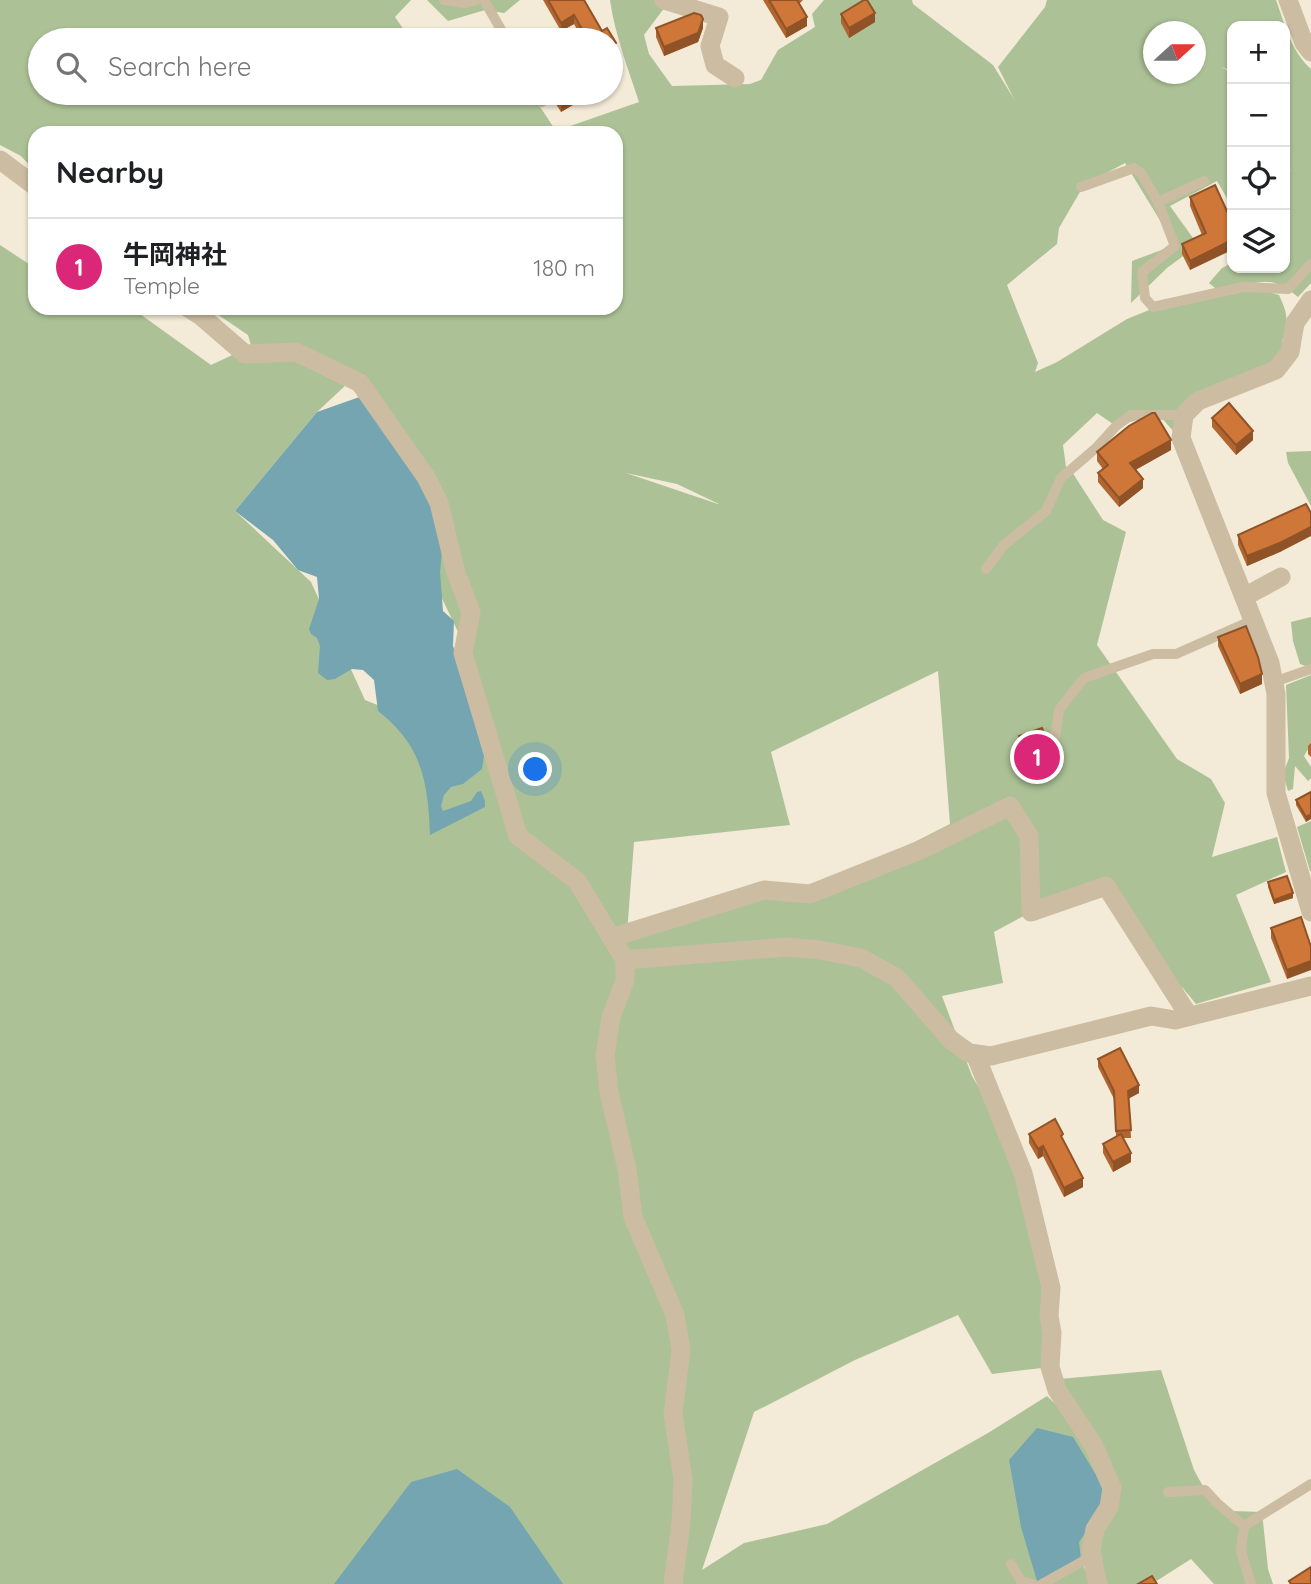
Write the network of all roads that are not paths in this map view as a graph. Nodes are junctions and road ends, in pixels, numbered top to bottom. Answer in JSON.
{"nodes":[{"id":1,"x":444,"y":0,"type":"edge"},
{"id":2,"x":476,"y":0,"type":"edge"},
{"id":3,"x":484,"y":0,"type":"edge"},
{"id":4,"x":664,"y":0,"type":"edge"},
{"id":5,"x":1288,"y":0,"type":"edge"},
{"id":6,"x":500,"y":28,"type":"edge"},
{"id":7,"x":1311,"y":52,"type":"edge"},
{"id":8,"x":735,"y":78,"type":"dead end"},
{"id":9,"x":0,"y":160,"type":"edge"},
{"id":10,"x":28,"y":181,"type":"edge"},
{"id":11,"x":1204,"y":181,"type":"dead end"},
{"id":12,"x":1080,"y":187,"type":"dead end"},
{"id":13,"x":1158,"y":202,"type":"junction"},
{"id":14,"x":1311,"y":264,"type":"edge"},
{"id":15,"x":1311,"y":300,"type":"edge"},
{"id":16,"x":199,"y":315,"type":"edge"},
{"id":17,"x":1184,"y":415,"type":"junction"},
{"id":18,"x":986,"y":569,"type":"dead end"},
{"id":19,"x":1281,"y":577,"type":"dead end"},
{"id":20,"x":1244,"y":597,"type":"junction"},
{"id":21,"x":1253,"y":620,"type":"junction"},
{"id":22,"x":1311,"y":668,"type":"edge"},
{"id":23,"x":1274,"y":682,"type":"junction"},
{"id":24,"x":1055,"y":738,"type":"dead end"},
{"id":25,"x":1311,"y":912,"type":"edge"},
{"id":26,"x":611,"y":939,"type":"junction"},
{"id":27,"x":625,"y":960,"type":"junction"},
{"id":28,"x":1311,"y":986,"type":"edge"},
{"id":29,"x":1189,"y":1016,"type":"junction"},
{"id":30,"x":975,"y":1054,"type":"junction"},
{"id":31,"x":1311,"y":1484,"type":"edge"},
{"id":32,"x":1168,"y":1492,"type":"dead end"},
{"id":33,"x":1244,"y":1526,"type":"junction"},
{"id":34,"x":1092,"y":1556,"type":"junction"},
{"id":35,"x":1011,"y":1564,"type":"dead end"},
{"id":36,"x":673,"y":1584,"type":"edge"},
{"id":37,"x":1032,"y":1584,"type":"edge"},
{"id":38,"x":1042,"y":1584,"type":"edge"},
{"id":39,"x":1098,"y":1584,"type":"edge"},
{"id":40,"x":1251,"y":1584,"type":"edge"}],
"edges":[{"from":1,"to":2,"type":"lane"},
{"from":3,"to":6,"type":"lane"},
{"from":4,"to":8,"type":"street"},
{"from":5,"to":7,"type":"street"},
{"from":9,"to":10,"type":"street"},
{"from":11,"to":13,"type":"lane"},
{"from":12,"to":13,"type":"lane"},
{"from":13,"to":14,"type":"lane"},
{"from":15,"to":17,"type":"street"},
{"from":16,"to":26,"type":"street"},
{"from":17,"to":18,"type":"lane"},
{"from":17,"to":20,"type":"street"},
{"from":19,"to":20,"type":"street"},
{"from":20,"to":21,"type":"street"},
{"from":21,"to":23,"type":"street"},
{"from":21,"to":24,"type":"lane"},
{"from":22,"to":23,"type":"lane"},
{"from":23,"to":25,"type":"street"},
{"from":26,"to":27,"type":"street"},
{"from":26,"to":29,"type":"street"},
{"from":27,"to":30,"type":"street"},
{"from":27,"to":36,"type":"street"},
{"from":28,"to":29,"type":"street"},
{"from":29,"to":30,"type":"street"},
{"from":30,"to":34,"type":"street"},
{"from":31,"to":33,"type":"lane"},
{"from":32,"to":33,"type":"lane"},
{"from":33,"to":40,"type":"lane"},
{"from":34,"to":38,"type":"lane"},
{"from":34,"to":39,"type":"street"},
{"from":35,"to":37,"type":"lane"}]}
